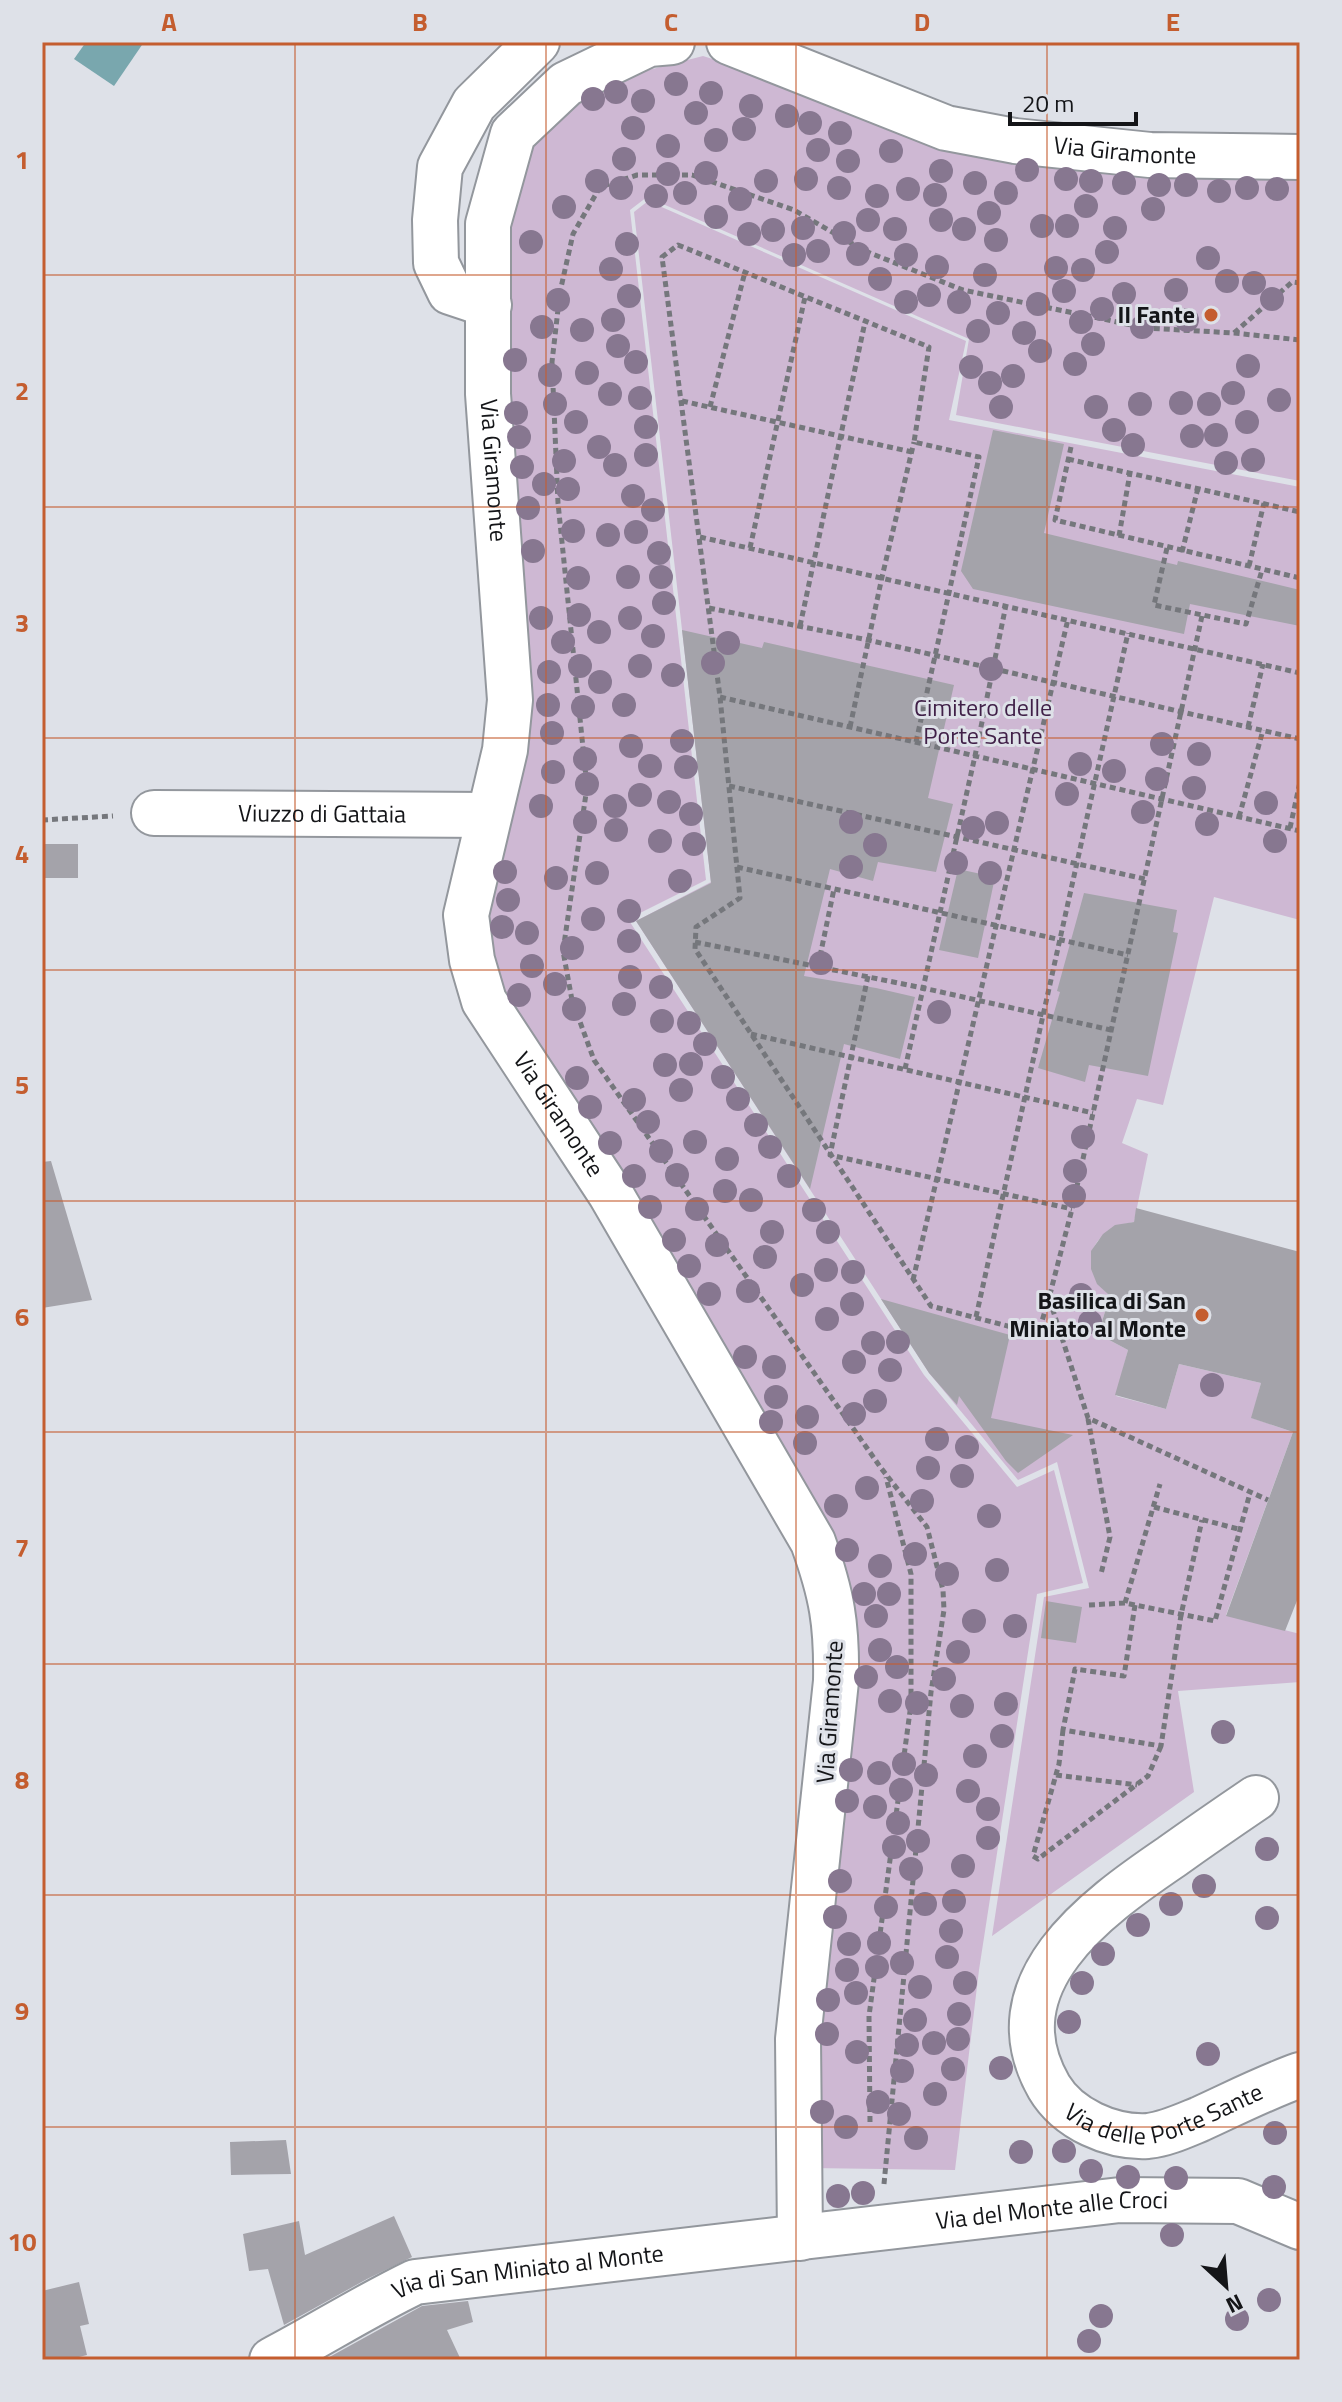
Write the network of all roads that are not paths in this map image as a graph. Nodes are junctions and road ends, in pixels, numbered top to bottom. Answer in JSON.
{"nodes":[{"id":1,"x":537,"y":42,"type":"edge"},
{"id":2,"x":672,"y":42,"type":"edge"},
{"id":3,"x":729,"y":42,"type":"edge"},
{"id":4,"x":1300,"y":157,"type":"edge"},
{"id":5,"x":489,"y":305,"type":"junction"},
{"id":6,"x":154,"y":813,"type":"road end"},
{"id":7,"x":489,"y":815,"type":"junction"},
{"id":8,"x":1256,"y":1798,"type":"dead end"},
{"id":9,"x":1300,"y":2075,"type":"edge"},
{"id":10,"x":1300,"y":2227,"type":"edge"},
{"id":11,"x":800,"y":2238,"type":"junction"},
{"id":12,"x":272,"y":2360,"type":"edge"}],
"edges":[{"from":1,"to":5,"type":"street"},
{"from":2,"to":5,"type":"street","name":"Via Giramonte"},
{"from":3,"to":4,"type":"street","name":"Via Giramonte"},
{"from":5,"to":7,"type":"street","name":"Via Giramonte"},
{"from":6,"to":7,"type":"street","name":"Viuzzo di Gattaia"},
{"from":7,"to":11,"type":"street","name":"Via Giramonte"},
{"from":8,"to":9,"type":"street","name":"Via delle Porte Sante"},
{"from":10,"to":11,"type":"street","name":"Via del Monte alle Croci"},
{"from":11,"to":12,"type":"street","name":"Via di San Miniato al Monte"}]}
